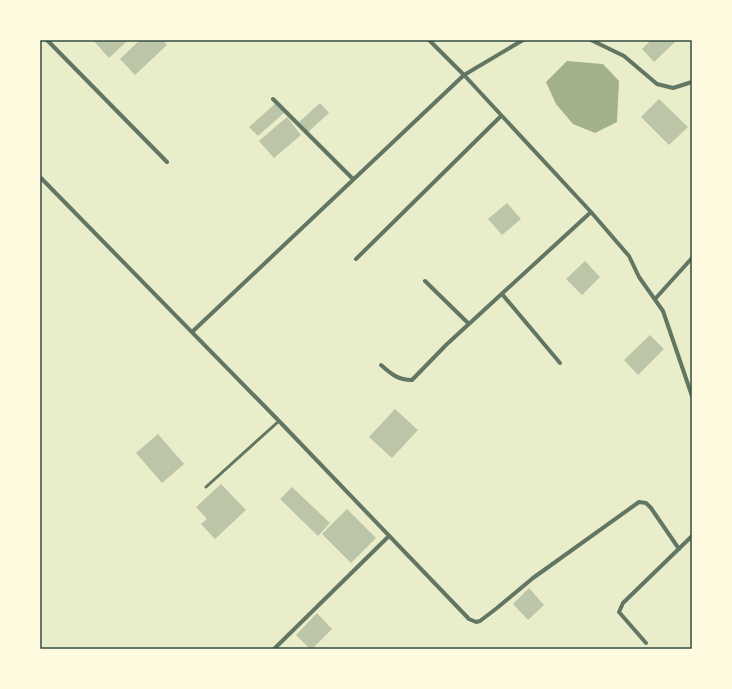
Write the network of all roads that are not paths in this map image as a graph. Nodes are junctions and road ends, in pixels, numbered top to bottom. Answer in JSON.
{"nodes":[{"id":1,"x":47,"y":40,"type":"edge"},
{"id":2,"x":429,"y":40,"type":"edge"},
{"id":3,"x":523,"y":40,"type":"edge"},
{"id":4,"x":591,"y":40,"type":"edge"},
{"id":5,"x":464,"y":75,"type":"junction"},
{"id":6,"x":692,"y":82,"type":"edge"},
{"id":7,"x":273,"y":99,"type":"dead end"},
{"id":8,"x":500,"y":116,"type":"junction"},
{"id":9,"x":167,"y":162,"type":"dead end"},
{"id":10,"x":40,"y":177,"type":"edge"},
{"id":11,"x":353,"y":179,"type":"junction"},
{"id":12,"x":592,"y":212,"type":"junction"},
{"id":13,"x":692,"y":258,"type":"edge"},
{"id":14,"x":356,"y":259,"type":"dead end"},
{"id":15,"x":425,"y":281,"type":"dead end"},
{"id":16,"x":502,"y":294,"type":"junction"},
{"id":17,"x":655,"y":299,"type":"junction"},
{"id":18,"x":469,"y":324,"type":"junction"},
{"id":19,"x":192,"y":332,"type":"junction"},
{"id":20,"x":560,"y":362,"type":"dead end"},
{"id":21,"x":381,"y":365,"type":"dead end"},
{"id":22,"x":692,"y":396,"type":"edge"},
{"id":23,"x":279,"y":421,"type":"junction"},
{"id":24,"x":206,"y":487,"type":"dead end"},
{"id":25,"x":389,"y":536,"type":"junction"},
{"id":26,"x":692,"y":536,"type":"edge"},
{"id":27,"x":679,"y":549,"type":"junction"},
{"id":28,"x":646,"y":643,"type":"dead end"},
{"id":29,"x":274,"y":649,"type":"edge"}],
"edges":[{"from":1,"to":9,"type":"street"},
{"from":2,"to":5,"type":"street"},
{"from":3,"to":5,"type":"street"},
{"from":4,"to":6,"type":"street"},
{"from":5,"to":8,"type":"street"},
{"from":5,"to":11,"type":"street"},
{"from":7,"to":11,"type":"street"},
{"from":8,"to":12,"type":"street"},
{"from":8,"to":14,"type":"street"},
{"from":10,"to":19,"type":"street"},
{"from":11,"to":19,"type":"street"},
{"from":12,"to":16,"type":"street"},
{"from":12,"to":17,"type":"street"},
{"from":13,"to":17,"type":"street"},
{"from":15,"to":18,"type":"street"},
{"from":16,"to":18,"type":"street"},
{"from":16,"to":20,"type":"street"},
{"from":17,"to":22,"type":"street"},
{"from":18,"to":21,"type":"street"},
{"from":19,"to":23,"type":"street"},
{"from":23,"to":24,"type":"lane"},
{"from":23,"to":25,"type":"street"},
{"from":25,"to":27,"type":"street"},
{"from":25,"to":29,"type":"street"},
{"from":26,"to":27,"type":"street"},
{"from":27,"to":28,"type":"street"}]}
